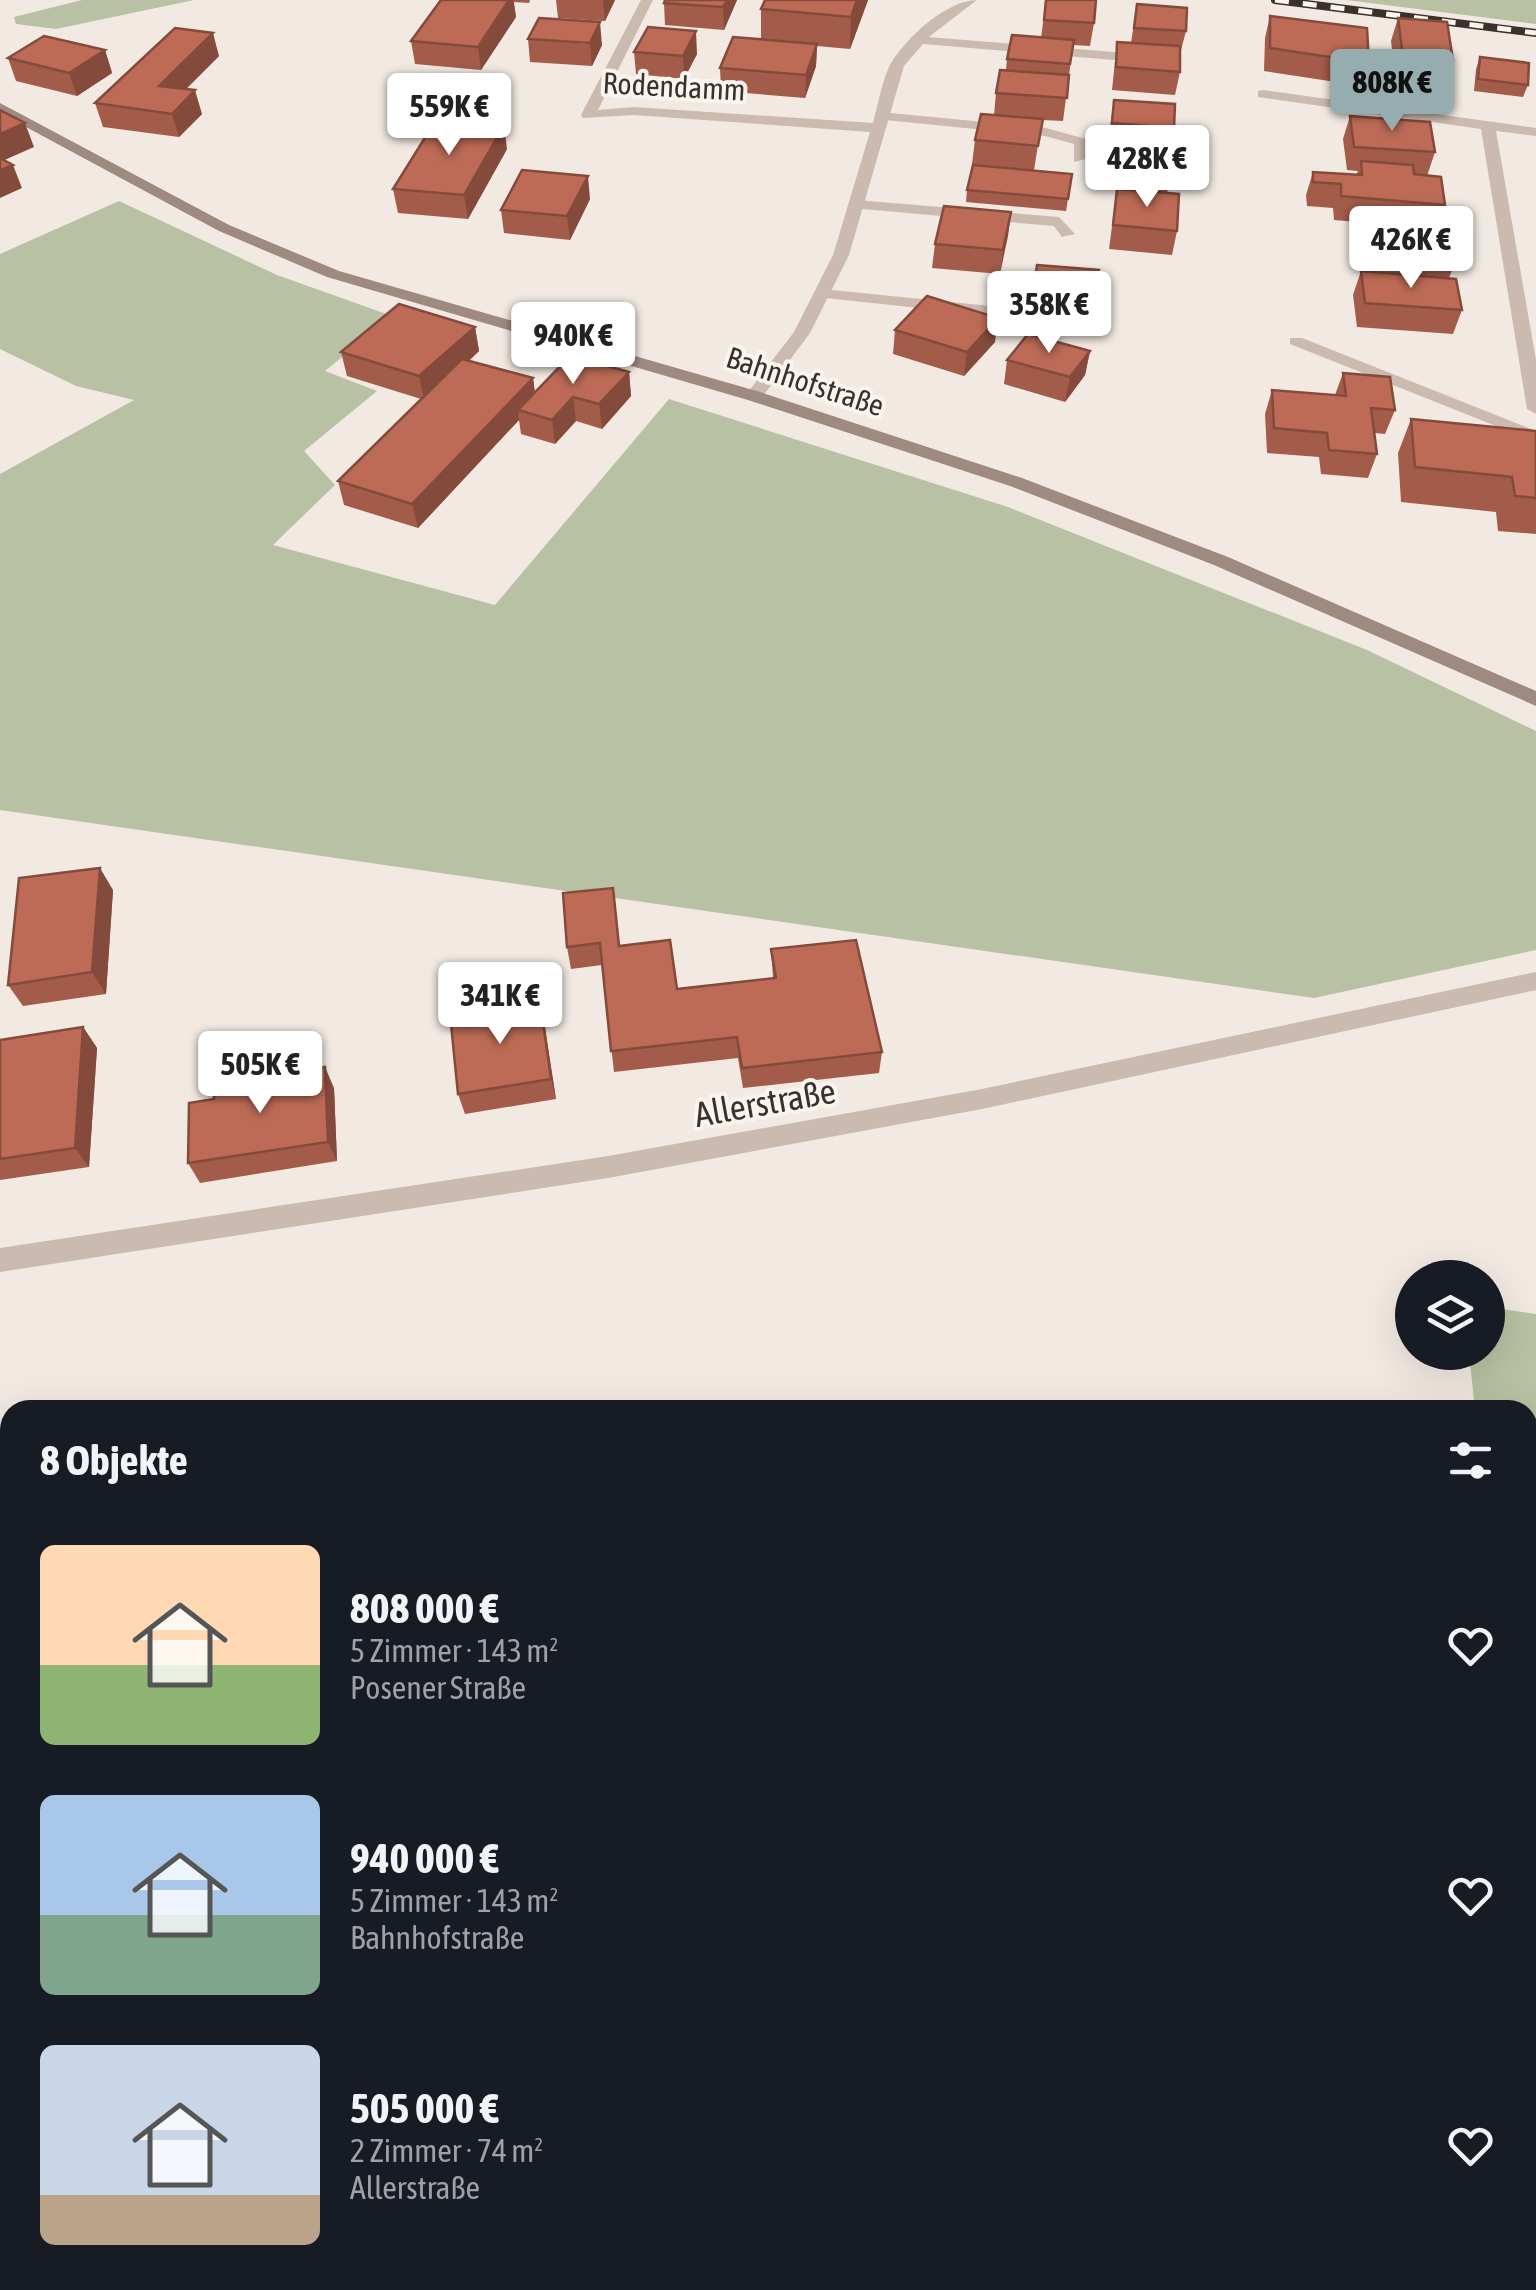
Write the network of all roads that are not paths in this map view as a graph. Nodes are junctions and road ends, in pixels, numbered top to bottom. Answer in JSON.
{"nodes":[{"id":1,"x":647,"y":0,"type":"edge"},
{"id":2,"x":971,"y":0,"type":"edge"},
{"id":3,"x":916,"y":40,"type":"junction"},
{"id":4,"x":1114,"y":56,"type":"edge"},
{"id":5,"x":1262,"y":94,"type":"dead end"},
{"id":6,"x":0,"y":107,"type":"edge"},
{"id":7,"x":878,"y":122,"type":"junction"},
{"id":8,"x":1488,"y":126,"type":"junction"},
{"id":9,"x":1536,"y":132,"type":"edge"},
{"id":10,"x":1079,"y":159,"type":"dead end"},
{"id":11,"x":856,"y":205,"type":"junction"},
{"id":12,"x":1067,"y":234,"type":"dead end"},
{"id":13,"x":822,"y":294,"type":"junction"},
{"id":14,"x":1018,"y":327,"type":"dead end"},
{"id":15,"x":1296,"y":342,"type":"dead end"},
{"id":16,"x":754,"y":396,"type":"junction"},
{"id":17,"x":1536,"y":409,"type":"edge"},
{"id":18,"x":1536,"y":438,"type":"edge"},
{"id":19,"x":1536,"y":699,"type":"edge"},
{"id":20,"x":1536,"y":981,"type":"edge"},
{"id":21,"x":0,"y":1260,"type":"edge"}],
"edges":[{"from":1,"to":7,"type":"street","name":"Rodendamm"},
{"from":2,"to":3,"type":"street"},
{"from":3,"to":4,"type":"street"},
{"from":3,"to":7,"type":"street"},
{"from":5,"to":8,"type":"street"},
{"from":6,"to":16,"type":"street","name":"Bahnhofstraße"},
{"from":7,"to":10,"type":"street","name":"Rodendamm"},
{"from":7,"to":11,"type":"street"},
{"from":8,"to":9,"type":"street"},
{"from":8,"to":17,"type":"street"},
{"from":11,"to":12,"type":"street"},
{"from":11,"to":13,"type":"street"},
{"from":13,"to":14,"type":"street"},
{"from":13,"to":16,"type":"street"},
{"from":15,"to":18,"type":"street"},
{"from":16,"to":19,"type":"street","name":"Bahnhofstraße"},
{"from":20,"to":21,"type":"street","name":"Allerstraße"}]}
